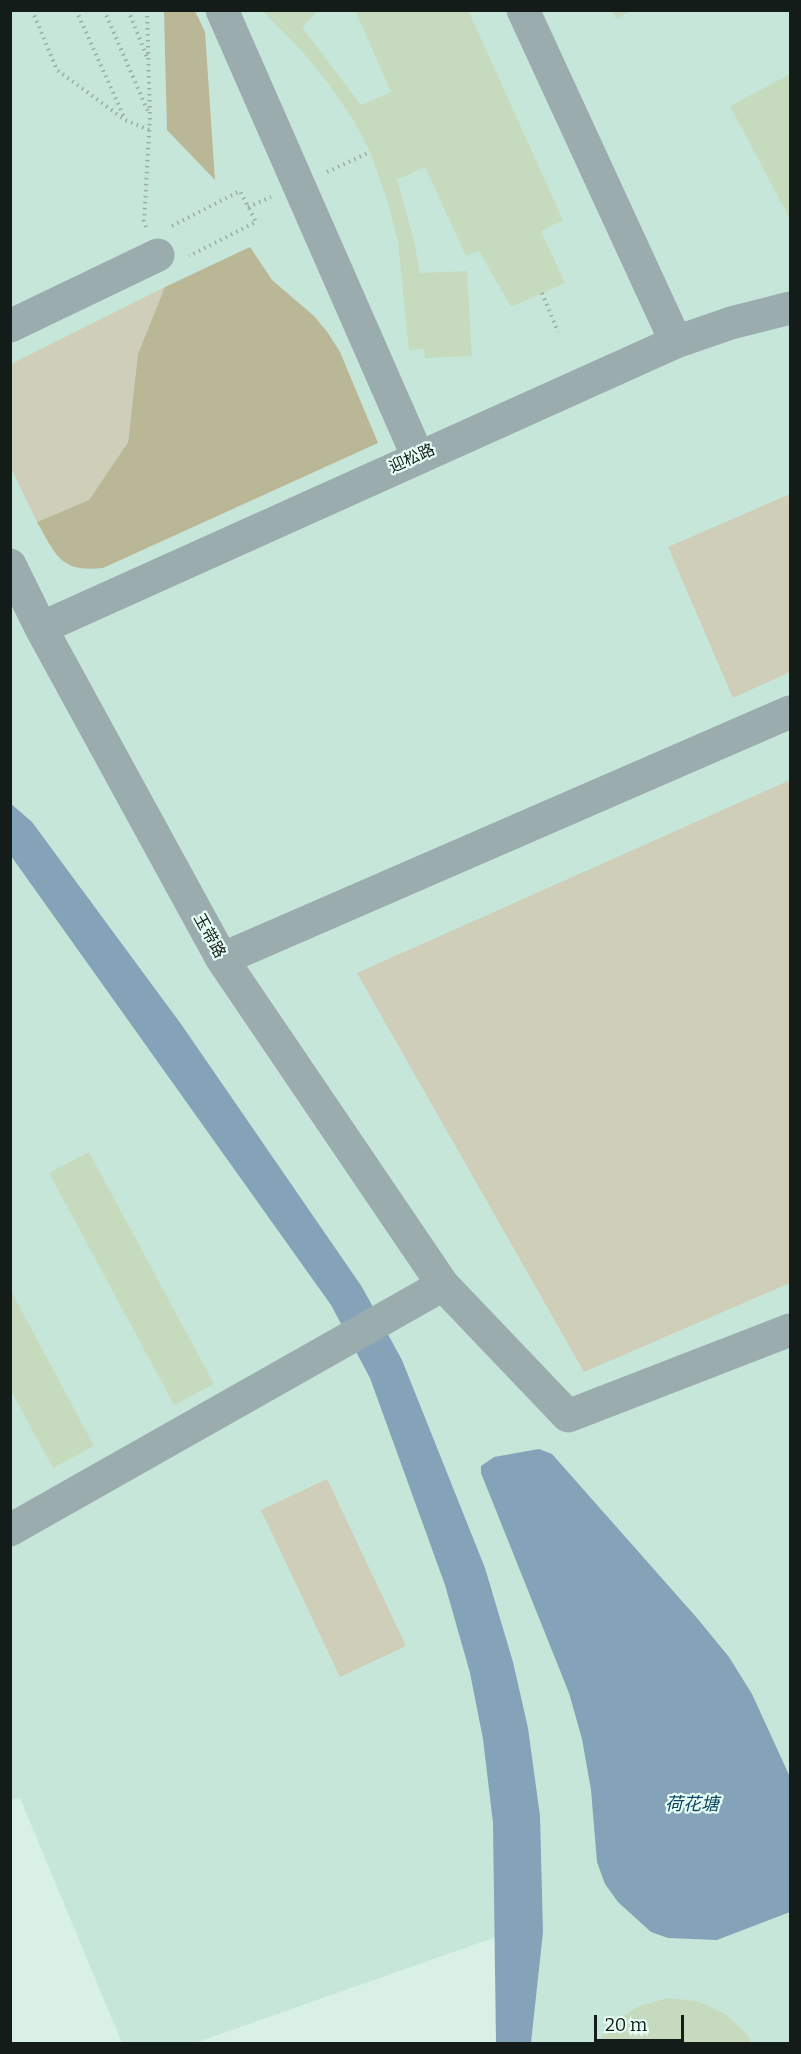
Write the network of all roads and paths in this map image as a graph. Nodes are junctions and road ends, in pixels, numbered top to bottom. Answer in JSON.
{"nodes":[{"id":1,"x":32,"y":10,"type":"edge"},
{"id":2,"x":76,"y":10,"type":"edge"},
{"id":3,"x":104,"y":10,"type":"edge"},
{"id":4,"x":128,"y":10,"type":"edge"},
{"id":5,"x":147,"y":10,"type":"edge"},
{"id":6,"x":222,"y":10,"type":"edge"},
{"id":7,"x":523,"y":10,"type":"edge"},
{"id":8,"x":149,"y":62,"type":"junction"},
{"id":9,"x":150,"y":117,"type":"junction"},
{"id":10,"x":125,"y":120,"type":"junction"},
{"id":11,"x":149,"y":130,"type":"junction"},
{"id":12,"x":370,"y":152,"type":"dead end"},
{"id":13,"x":327,"y":172,"type":"dead end"},
{"id":14,"x":170,"y":247,"type":"junction"},
{"id":15,"x":542,"y":293,"type":"dead end"},
{"id":16,"x":789,"y":309,"type":"edge"},
{"id":17,"x":10,"y":326,"type":"edge"},
{"id":18,"x":558,"y":332,"type":"dead end"},
{"id":19,"x":676,"y":342,"type":"junction"},
{"id":20,"x":418,"y":457,"type":"junction"},
{"id":21,"x":10,"y":565,"type":"edge"},
{"id":22,"x":41,"y":628,"type":"junction"},
{"id":23,"x":790,"y":712,"type":"edge"},
{"id":24,"x":222,"y":959,"type":"junction"},
{"id":25,"x":443,"y":1285,"type":"junction"},
{"id":26,"x":790,"y":1330,"type":"edge"},
{"id":27,"x":10,"y":1530,"type":"edge"}],
"edges":[{"from":1,"to":10,"type":"path"},
{"from":2,"to":10,"type":"path"},
{"from":3,"to":9,"type":"path"},
{"from":4,"to":8,"type":"path"},
{"from":5,"to":8,"type":"path"},
{"from":6,"to":20,"type":"street"},
{"from":7,"to":19,"type":"street"},
{"from":8,"to":9,"type":"path"},
{"from":9,"to":11,"type":"path"},
{"from":10,"to":11,"type":"path"},
{"from":11,"to":14,"type":"path"},
{"from":12,"to":13,"type":"path"},
{"from":14,"to":14,"type":"path"},
{"from":14,"to":17,"type":"street"},
{"from":15,"to":18,"type":"path"},
{"from":16,"to":19,"type":"street","name":"迎松路"},
{"from":19,"to":20,"type":"street","name":"迎松路"},
{"from":20,"to":22,"type":"street","name":"迎松路"},
{"from":21,"to":22,"type":"street","name":"玉带路"},
{"from":22,"to":24,"type":"street","name":"玉带路"},
{"from":23,"to":24,"type":"street"},
{"from":24,"to":25,"type":"street","name":"玉带路"},
{"from":25,"to":26,"type":"street","name":"玉带路"},
{"from":25,"to":27,"type":"street"}]}
